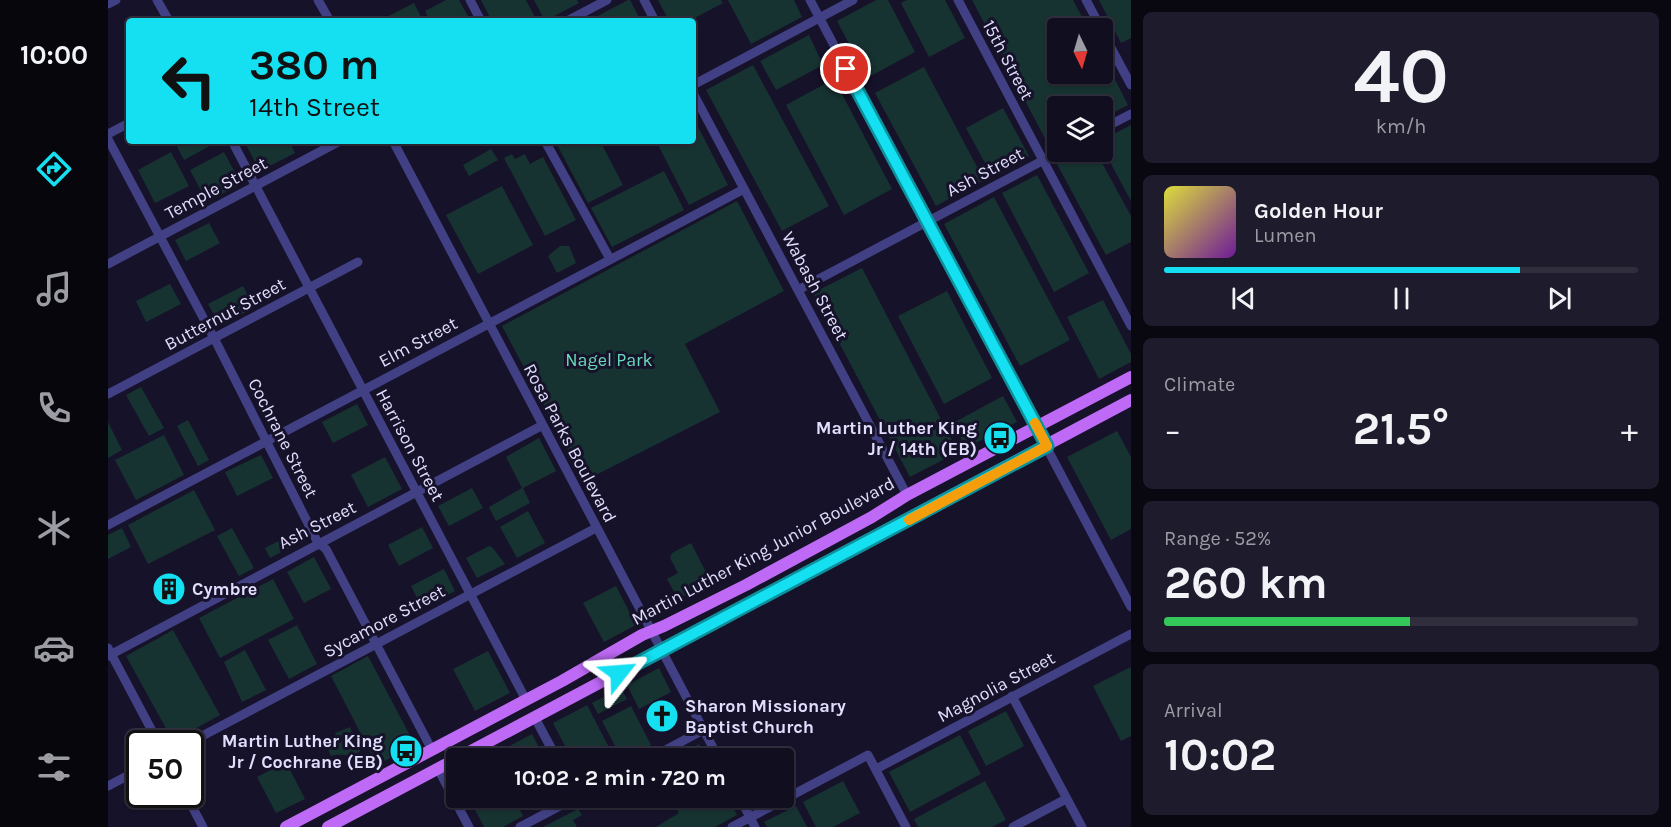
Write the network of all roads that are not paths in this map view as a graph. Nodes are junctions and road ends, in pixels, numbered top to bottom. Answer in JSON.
{"nodes":[{"id":1,"x":116,"y":0,"type":"edge"},
{"id":2,"x":158,"y":0,"type":"edge"},
{"id":3,"x":318,"y":0,"type":"edge"},
{"id":4,"x":470,"y":0,"type":"edge"},
{"id":5,"x":607,"y":0,"type":"edge"},
{"id":6,"x":644,"y":0,"type":"edge"},
{"id":7,"x":810,"y":0,"type":"edge"},
{"id":8,"x":853,"y":0,"type":"edge"},
{"id":9,"x":958,"y":0,"type":"edge"},
{"id":10,"x":1086,"y":0,"type":"edge"},
{"id":11,"x":108,"y":4,"type":"edge"},
{"id":12,"x":591,"y":4,"type":"edge"},
{"id":13,"x":167,"y":18,"type":"edge"},
{"id":14,"x":325,"y":18,"type":"edge"},
{"id":15,"x":479,"y":18,"type":"edge"},
{"id":16,"x":571,"y":18,"type":"edge"},
{"id":17,"x":653,"y":18,"type":"edge"},
{"id":18,"x":819,"y":18,"type":"junction"},
{"id":19,"x":1096,"y":18,"type":"edge"},
{"id":20,"x":1113,"y":51,"type":"edge"},
{"id":21,"x":696,"y":83,"type":"edge"},
{"id":22,"x":1131,"y":85,"type":"edge"},
{"id":23,"x":696,"y":99,"type":"edge"},
{"id":24,"x":1131,"y":114,"type":"edge"},
{"id":25,"x":1113,"y":123,"type":"edge"},
{"id":26,"x":126,"y":125,"type":"edge"},
{"id":27,"x":108,"y":134,"type":"edge"},
{"id":28,"x":108,"y":139,"type":"edge"},
{"id":29,"x":234,"y":144,"type":"edge"},
{"id":30,"x":334,"y":144,"type":"edge"},
{"id":31,"x":395,"y":144,"type":"edge"},
{"id":32,"x":547,"y":144,"type":"edge"},
{"id":33,"x":1047,"y":158,"type":"edge"},
{"id":34,"x":1043,"y":160,"type":"junction"},
{"id":35,"x":255,"y":186,"type":"junction"},
{"id":36,"x":744,"y":189,"type":"junction"},
{"id":37,"x":927,"y":221,"type":"junction"},
{"id":38,"x":160,"y":237,"type":"junction"},
{"id":39,"x":610,"y":259,"type":"junction"},
{"id":40,"x":358,"y":262,"type":"dead end"},
{"id":41,"x":108,"y":264,"type":"edge"},
{"id":42,"x":310,"y":287,"type":"junction"},
{"id":43,"x":798,"y":290,"type":"junction"},
{"id":44,"x":489,"y":324,"type":"junction"},
{"id":45,"x":1131,"y":327,"type":"edge"},
{"id":46,"x":214,"y":338,"type":"junction"},
{"id":47,"x":1131,"y":377,"type":"edge"},
{"id":48,"x":362,"y":390,"type":"junction"},
{"id":49,"x":108,"y":394,"type":"edge"},
{"id":50,"x":1131,"y":400,"type":"edge"},
{"id":51,"x":1066,"y":411,"type":"junction"},
{"id":52,"x":541,"y":426,"type":"junction"},
{"id":53,"x":1037,"y":427,"type":"junction"},
{"id":54,"x":1077,"y":429,"type":"junction"},
{"id":55,"x":266,"y":441,"type":"junction"},
{"id":56,"x":1047,"y":446,"type":"junction"},
{"id":57,"x":416,"y":491,"type":"junction"},
{"id":58,"x":907,"y":495,"type":"junction"},
{"id":59,"x":872,"y":517,"type":"junction"},
{"id":60,"x":108,"y":525,"type":"edge"},
{"id":61,"x":596,"y":528,"type":"junction"},
{"id":62,"x":880,"y":535,"type":"junction"},
{"id":63,"x":837,"y":536,"type":"junction"},
{"id":64,"x":318,"y":543,"type":"junction"},
{"id":65,"x":845,"y":553,"type":"junction"},
{"id":66,"x":470,"y":594,"type":"junction"},
{"id":67,"x":1131,"y":607,"type":"edge"},
{"id":68,"x":651,"y":631,"type":"junction"},
{"id":69,"x":1131,"y":634,"type":"edge"},
{"id":70,"x":376,"y":644,"type":"junction"},
{"id":71,"x":626,"y":644,"type":"junction"},
{"id":72,"x":661,"y":651,"type":"junction"},
{"id":73,"x":109,"y":652,"type":"edge"},
{"id":74,"x":638,"y":663,"type":"junction"},
{"id":75,"x":1012,"y":696,"type":"junction"},
{"id":76,"x":526,"y":700,"type":"junction"},
{"id":77,"x":496,"y":716,"type":"junction"},
{"id":78,"x":535,"y":718,"type":"junction"},
{"id":79,"x":151,"y":730,"type":"edge"},
{"id":80,"x":703,"y":730,"type":"junction"},
{"id":81,"x":204,"y":735,"type":"edge"},
{"id":82,"x":503,"y":735,"type":"junction"},
{"id":83,"x":460,"y":736,"type":"junction"},
{"id":84,"x":475,"y":748,"type":"edge"},
{"id":85,"x":478,"y":748,"type":"edge"},
{"id":86,"x":551,"y":748,"type":"edge"},
{"id":87,"x":669,"y":748,"type":"edge"},
{"id":88,"x":713,"y":748,"type":"edge"},
{"id":89,"x":432,"y":750,"type":"junction"},
{"id":90,"x":446,"y":765,"type":"edge"},
{"id":91,"x":438,"y":769,"type":"junction"},
{"id":92,"x":876,"y":769,"type":"junction"},
{"id":93,"x":126,"y":776,"type":"edge"},
{"id":94,"x":108,"y":786,"type":"edge"},
{"id":95,"x":345,"y":796,"type":"junction"},
{"id":96,"x":1066,"y":799,"type":"junction"},
{"id":97,"x":193,"y":808,"type":"edge"},
{"id":98,"x":556,"y":808,"type":"edge"},
{"id":99,"x":745,"y":808,"type":"edge"},
{"id":100,"x":359,"y":810,"type":"junction"},
{"id":101,"x":311,"y":814,"type":"junction"},
{"id":102,"x":750,"y":818,"type":"junction"},
{"id":103,"x":203,"y":827,"type":"edge"},
{"id":104,"x":286,"y":827,"type":"edge"},
{"id":105,"x":326,"y":827,"type":"edge"},
{"id":106,"x":469,"y":827,"type":"edge"},
{"id":107,"x":520,"y":827,"type":"edge"},
{"id":108,"x":732,"y":827,"type":"edge"},
{"id":109,"x":755,"y":827,"type":"edge"},
{"id":110,"x":906,"y":827,"type":"edge"},
{"id":111,"x":1013,"y":827,"type":"edge"},
{"id":112,"x":1082,"y":827,"type":"edge"}],
"edges":[{"from":1,"to":11,"type":"street"},
{"from":2,"to":13,"type":"street"},
{"from":3,"to":14,"type":"street"},
{"from":4,"to":15,"type":"street"},
{"from":5,"to":12,"type":"street"},
{"from":6,"to":17,"type":"street"},
{"from":7,"to":18,"type":"street"},
{"from":8,"to":18,"type":"street"},
{"from":9,"to":34,"type":"street","name":"15th Street"},
{"from":10,"to":19,"type":"street"},
{"from":12,"to":16,"type":"street"},
{"from":18,"to":21,"type":"street"},
{"from":18,"to":37,"type":"street"},
{"from":20,"to":22,"type":"street"},
{"from":23,"to":36,"type":"street","name":"Wabash Street"},
{"from":24,"to":25,"type":"street"},
{"from":26,"to":27,"type":"street"},
{"from":28,"to":38,"type":"street","name":"Cochrane Street"},
{"from":29,"to":35,"type":"street","name":"Harrison Street"},
{"from":30,"to":35,"type":"street","name":"Temple Street"},
{"from":31,"to":44,"type":"street","name":"Rosa Parks Boulevard"},
{"from":32,"to":39,"type":"street"},
{"from":33,"to":34,"type":"street","name":"Ash Street"},
{"from":34,"to":37,"type":"street","name":"Ash Street"},
{"from":34,"to":45,"type":"street","name":"15th Street"},
{"from":35,"to":38,"type":"street","name":"Temple Street"},
{"from":35,"to":42,"type":"street","name":"Harrison Street"},
{"from":36,"to":39,"type":"street","name":"Elm Street"},
{"from":36,"to":43,"type":"street","name":"Wabash Street"},
{"from":37,"to":43,"type":"street","name":"Ash Street"},
{"from":37,"to":53,"type":"street"},
{"from":38,"to":41,"type":"street","name":"Temple Street"},
{"from":38,"to":46,"type":"street","name":"Cochrane Street"},
{"from":39,"to":44,"type":"street","name":"Elm Street"},
{"from":40,"to":42,"type":"street","name":"Butternut Street"},
{"from":42,"to":46,"type":"street","name":"Butternut Street"},
{"from":42,"to":48,"type":"street","name":"Harrison Street"},
{"from":43,"to":58,"type":"street","name":"Wabash Street"},
{"from":44,"to":48,"type":"street","name":"Elm Street"},
{"from":44,"to":52,"type":"street","name":"Rosa Parks Boulevard"},
{"from":46,"to":49,"type":"street","name":"Butternut Street"},
{"from":46,"to":55,"type":"street","name":"Cochrane Street"},
{"from":47,"to":51,"type":"main road","name":"Martin Luther King Junior Boulevard"},
{"from":48,"to":55,"type":"street","name":"Elm Street"},
{"from":48,"to":57,"type":"street","name":"Harrison Street"},
{"from":50,"to":54,"type":"main road"},
{"from":51,"to":53,"type":"main road","name":"Martin Luther King Junior Boulevard"},
{"from":51,"to":54,"type":"main road"},
{"from":52,"to":57,"type":"street","name":"Ash Street"},
{"from":52,"to":61,"type":"street","name":"Rosa Parks Boulevard"},
{"from":53,"to":56,"type":"street"},
{"from":53,"to":58,"type":"main road","name":"Martin Luther King Junior Boulevard"},
{"from":54,"to":56,"type":"main road"},
{"from":55,"to":60,"type":"street","name":"Elm Street"},
{"from":55,"to":64,"type":"street","name":"Cochrane Street"},
{"from":56,"to":62,"type":"main road"},
{"from":56,"to":67,"type":"street"},
{"from":57,"to":64,"type":"street","name":"Ash Street"},
{"from":57,"to":66,"type":"street","name":"Harrison Street"},
{"from":58,"to":59,"type":"main road","name":"Martin Luther King Junior Boulevard"},
{"from":59,"to":62,"type":"main road"},
{"from":59,"to":63,"type":"main road","name":"Martin Luther King Junior Boulevard"},
{"from":61,"to":66,"type":"street","name":"Sycamore Street"},
{"from":61,"to":68,"type":"street","name":"Rosa Parks Boulevard"},
{"from":62,"to":65,"type":"main road"},
{"from":63,"to":65,"type":"main road"},
{"from":63,"to":68,"type":"main road","name":"Martin Luther King Junior Boulevard"},
{"from":64,"to":70,"type":"street","name":"Cochrane Street"},
{"from":64,"to":73,"type":"street","name":"Ash Street"},
{"from":65,"to":72,"type":"main road"},
{"from":66,"to":70,"type":"street","name":"Sycamore Street"},
{"from":66,"to":76,"type":"street","name":"Harrison Street"},
{"from":68,"to":71,"type":"main road","name":"Martin Luther King Junior Boulevard"},
{"from":68,"to":72,"type":"street","name":"Rosa Parks Boulevard"},
{"from":69,"to":75,"type":"street","name":"Magnolia Street"},
{"from":70,"to":81,"type":"street","name":"Sycamore Street"},
{"from":70,"to":89,"type":"street","name":"Cochrane Street"},
{"from":71,"to":74,"type":"main road"},
{"from":71,"to":76,"type":"main road","name":"Martin Luther King Junior Boulevard"},
{"from":72,"to":74,"type":"main road"},
{"from":72,"to":80,"type":"street","name":"Rosa Parks Boulevard"},
{"from":73,"to":79,"type":"street"},
{"from":74,"to":78,"type":"main road"},
{"from":75,"to":92,"type":"street","name":"Magnolia Street"},
{"from":75,"to":96,"type":"street"},
{"from":76,"to":77,"type":"main road","name":"Martin Luther King Junior Boulevard"},
{"from":77,"to":82,"type":"main road"},
{"from":77,"to":83,"type":"main road","name":"Martin Luther King Junior Boulevard"},
{"from":78,"to":82,"type":"main road"},
{"from":78,"to":86,"type":"street"},
{"from":80,"to":87,"type":"street"},
{"from":80,"to":88,"type":"street","name":"Rosa Parks Boulevard"},
{"from":82,"to":85,"type":"main road"},
{"from":83,"to":84,"type":"main road"},
{"from":83,"to":89,"type":"main road","name":"Martin Luther King Junior Boulevard"},
{"from":89,"to":95,"type":"main road","name":"Martin Luther King Junior Boulevard"},
{"from":90,"to":91,"type":"main road"},
{"from":91,"to":100,"type":"main road"},
{"from":91,"to":106,"type":"street"},
{"from":92,"to":102,"type":"street"},
{"from":92,"to":110,"type":"street"},
{"from":93,"to":94,"type":"street"},
{"from":95,"to":100,"type":"main road"},
{"from":95,"to":101,"type":"main road","name":"Martin Luther King Junior Boulevard"},
{"from":96,"to":111,"type":"street"},
{"from":96,"to":112,"type":"street"},
{"from":97,"to":103,"type":"street"},
{"from":98,"to":107,"type":"street"},
{"from":99,"to":102,"type":"street"},
{"from":100,"to":105,"type":"main road"},
{"from":101,"to":104,"type":"main road","name":"Martin Luther King Junior Boulevard"},
{"from":101,"to":105,"type":"main road"},
{"from":102,"to":108,"type":"street"},
{"from":102,"to":109,"type":"street"}]}
